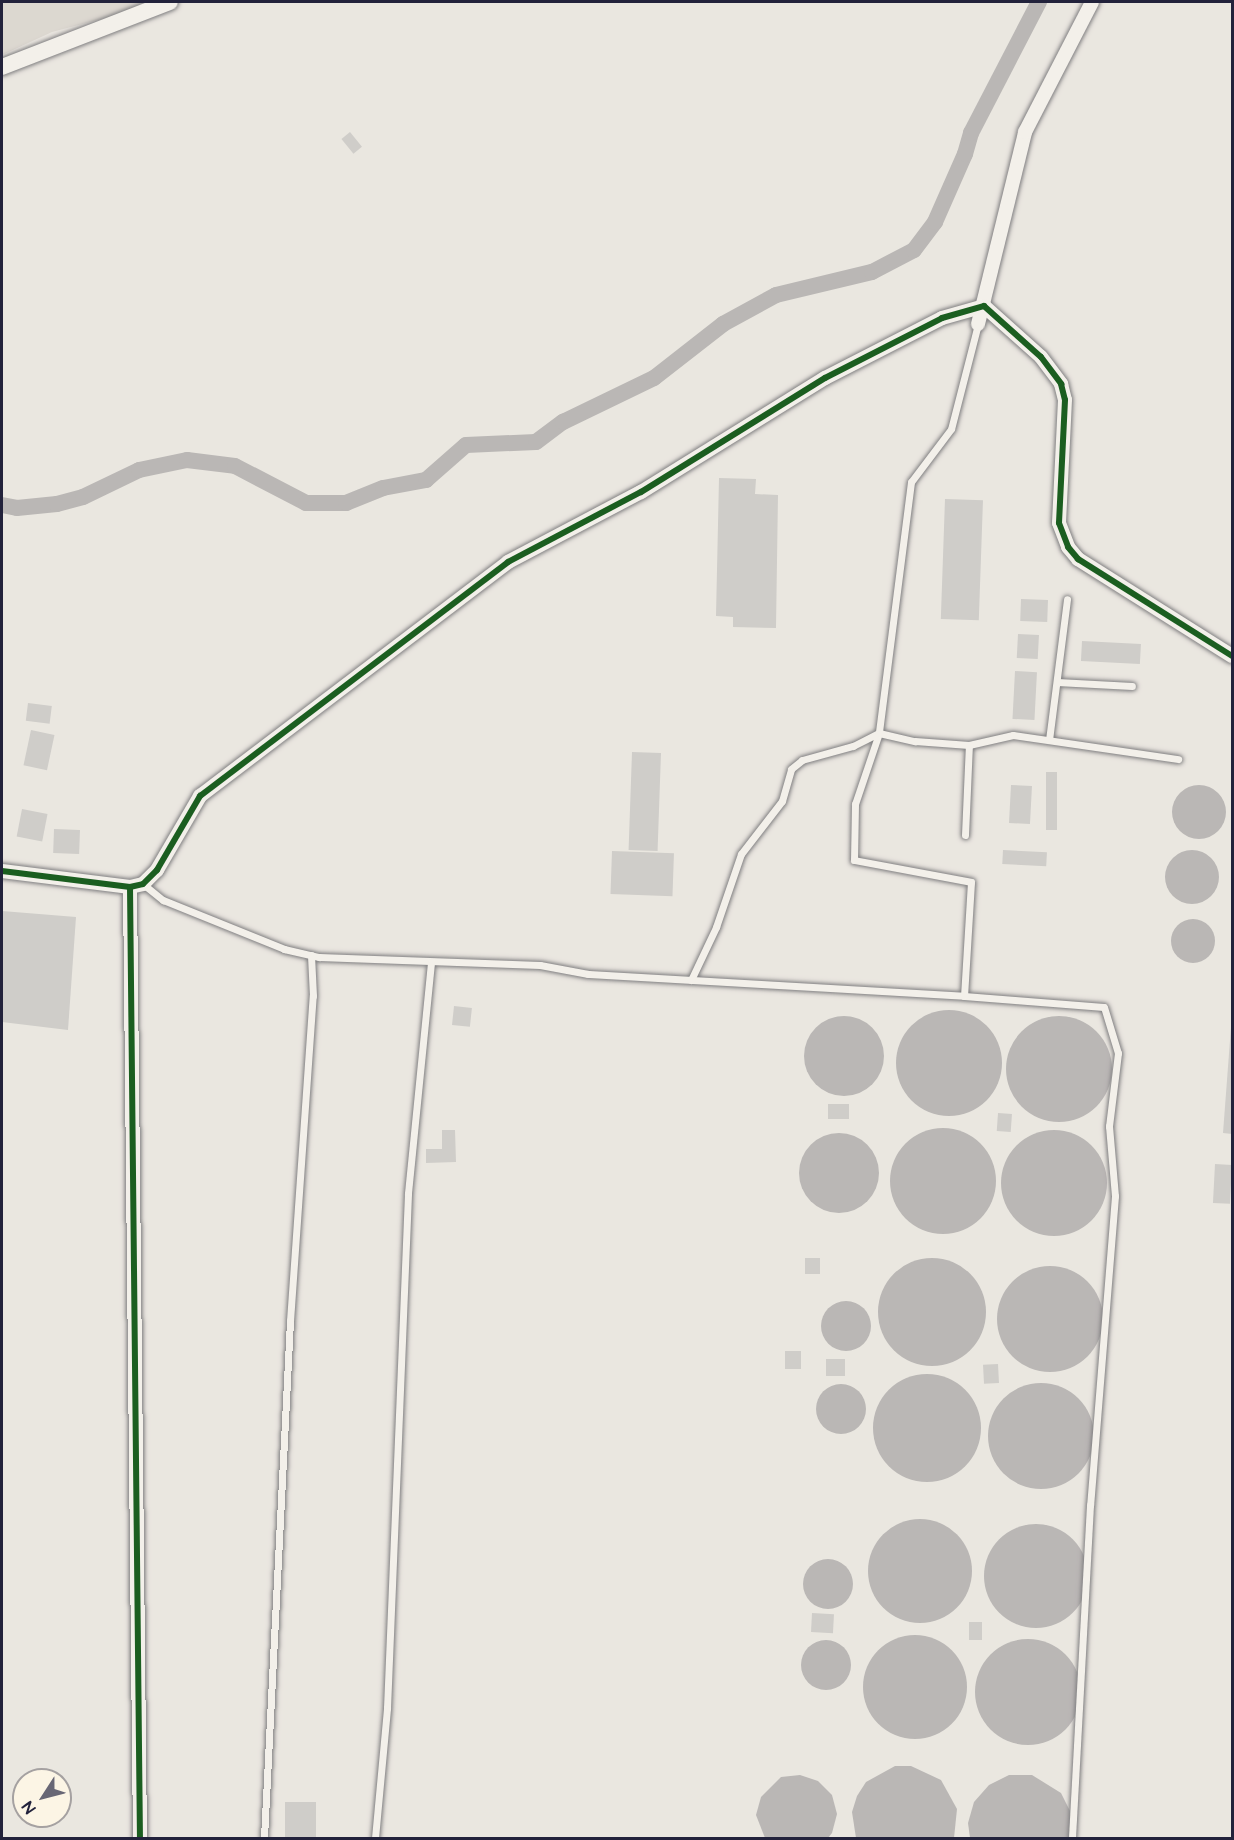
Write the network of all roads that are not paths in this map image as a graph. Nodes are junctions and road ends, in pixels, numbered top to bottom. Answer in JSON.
{"nodes":[{"id":1,"x":170,"y":2,"type":"edge"},
{"id":2,"x":1092,"y":2,"type":"edge"},
{"id":3,"x":2,"y":67,"type":"edge"},
{"id":4,"x":984,"y":306,"type":"junction"},
{"id":5,"x":978,"y":324,"type":"joint"},
{"id":6,"x":1068,"y":599,"type":"dead end"},
{"id":7,"x":1233,"y":656,"type":"edge"},
{"id":8,"x":1057,"y":682,"type":"junction"},
{"id":9,"x":1132,"y":686,"type":"dead end"},
{"id":10,"x":879,"y":733,"type":"junction"},
{"id":11,"x":1049,"y":740,"type":"junction"},
{"id":12,"x":969,"y":745,"type":"junction"},
{"id":13,"x":1178,"y":759,"type":"dead end"},
{"id":14,"x":965,"y":835,"type":"dead end"},
{"id":15,"x":2,"y":871,"type":"edge"},
{"id":16,"x":136,"y":886,"type":"junction"},
{"id":17,"x":311,"y":955,"type":"junction"},
{"id":18,"x":431,"y":963,"type":"junction"},
{"id":19,"x":691,"y":980,"type":"junction"},
{"id":20,"x":964,"y":996,"type":"junction"},
{"id":21,"x":140,"y":1839,"type":"edge"},
{"id":22,"x":264,"y":1839,"type":"edge"},
{"id":23,"x":375,"y":1839,"type":"edge"},
{"id":24,"x":1072,"y":1839,"type":"edge"}],
"edges":[{"from":1,"to":3,"type":"street"},
{"from":2,"to":4,"type":"street"},
{"from":4,"to":5,"type":"street"},
{"from":4,"to":7,"type":"street"},
{"from":4,"to":16,"type":"street"},
{"from":5,"to":10,"type":"lane"},
{"from":6,"to":8,"type":"lane"},
{"from":8,"to":9,"type":"lane"},
{"from":8,"to":11,"type":"lane"},
{"from":10,"to":12,"type":"lane"},
{"from":10,"to":19,"type":"lane"},
{"from":10,"to":20,"type":"lane"},
{"from":11,"to":12,"type":"lane"},
{"from":11,"to":13,"type":"lane"},
{"from":12,"to":14,"type":"lane"},
{"from":15,"to":16,"type":"street"},
{"from":16,"to":17,"type":"lane"},
{"from":16,"to":21,"type":"street"},
{"from":17,"to":18,"type":"lane"},
{"from":17,"to":22,"type":"lane"},
{"from":18,"to":19,"type":"lane"},
{"from":18,"to":23,"type":"lane"},
{"from":19,"to":20,"type":"lane"},
{"from":20,"to":24,"type":"lane"}]}
